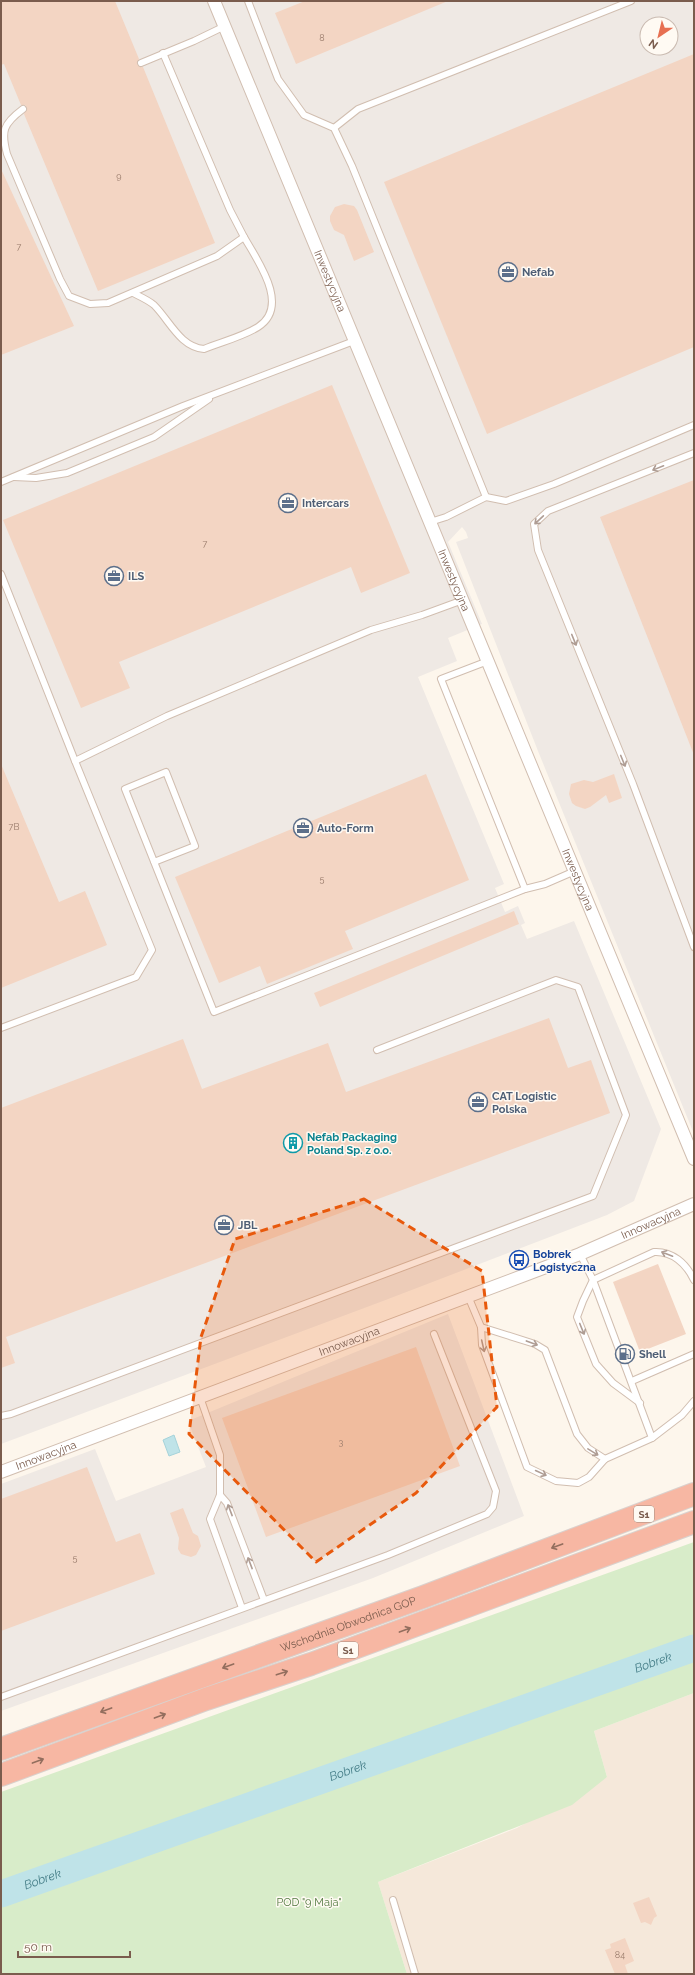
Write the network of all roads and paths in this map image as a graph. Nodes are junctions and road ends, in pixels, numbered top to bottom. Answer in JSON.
{"nodes":[{"id":1,"x":214,"y":1,"type":"edge"},
{"id":2,"x":248,"y":1,"type":"edge"},
{"id":3,"x":630,"y":1,"type":"edge"},
{"id":4,"x":225,"y":26,"type":"junction"},
{"id":5,"x":164,"y":53,"type":"junction"},
{"id":6,"x":141,"y":63,"type":"dead end"},
{"id":7,"x":23,"y":109,"type":"dead end"},
{"id":8,"x":334,"y":128,"type":"junction"},
{"id":9,"x":244,"y":237,"type":"junction"},
{"id":10,"x":133,"y":292,"type":"junction"},
{"id":11,"x":354,"y":341,"type":"junction"},
{"id":12,"x":217,"y":393,"type":"junction"},
{"id":13,"x":694,"y":425,"type":"edge"},
{"id":14,"x":694,"y":453,"type":"edge"},
{"id":15,"x":12,"y":476,"type":"junction"},
{"id":16,"x":1,"y":482,"type":"edge"},
{"id":17,"x":486,"y":497,"type":"junction"},
{"id":18,"x":430,"y":522,"type":"junction"},
{"id":19,"x":1,"y":574,"type":"edge"},
{"id":20,"x":463,"y":600,"type":"junction"},
{"id":21,"x":488,"y":661,"type":"junction"},
{"id":22,"x":75,"y":761,"type":"junction"},
{"id":23,"x":154,"y":862,"type":"junction"},
{"id":24,"x":576,"y":870,"type":"junction"},
{"id":25,"x":525,"y":889,"type":"junction"},
{"id":26,"x":694,"y":946,"type":"edge"},
{"id":27,"x":1,"y":1028,"type":"edge"},
{"id":28,"x":378,"y":1050,"type":"dead end"},
{"id":29,"x":694,"y":1159,"type":"edge"},
{"id":30,"x":694,"y":1204,"type":"edge"},
{"id":31,"x":580,"y":1254,"type":"junction"},
{"id":32,"x":593,"y":1280,"type":"junction"},
{"id":33,"x":694,"y":1280,"type":"edge"},
{"id":34,"x":468,"y":1296,"type":"junction"},
{"id":35,"x":481,"y":1328,"type":"junction"},
{"id":36,"x":434,"y":1334,"type":"dead end"},
{"id":37,"x":694,"y":1354,"type":"edge"},
{"id":38,"x":632,"y":1381,"type":"junction"},
{"id":39,"x":200,"y":1397,"type":"junction"},
{"id":40,"x":694,"y":1401,"type":"edge"},
{"id":41,"x":640,"y":1403,"type":"junction"},
{"id":42,"x":1,"y":1416,"type":"edge"},
{"id":43,"x":652,"y":1438,"type":"junction"},
{"id":44,"x":605,"y":1459,"type":"junction"},
{"id":45,"x":1,"y":1472,"type":"edge"},
{"id":46,"x":694,"y":1480,"type":"edge"},
{"id":47,"x":694,"y":1494,"type":"edge"},
{"id":48,"x":220,"y":1495,"type":"junction"},
{"id":49,"x":694,"y":1522,"type":"edge"},
{"id":50,"x":594,"y":1533,"type":"junction"},
{"id":51,"x":264,"y":1600,"type":"junction"},
{"id":52,"x":242,"y":1608,"type":"junction"},
{"id":53,"x":1,"y":1697,"type":"edge"},
{"id":54,"x":1,"y":1749,"type":"edge"},
{"id":55,"x":1,"y":1775,"type":"edge"},
{"id":56,"x":393,"y":1900,"type":"dead end"},
{"id":57,"x":415,"y":1974,"type":"edge"}],
"edges":[{"from":1,"to":4,"type":"street","name":"Inwestycyjna"},
{"from":2,"to":8,"type":"lane"},
{"from":3,"to":8,"type":"lane"},
{"from":4,"to":5,"type":"lane"},
{"from":4,"to":11,"type":"street","name":"Inwestycyjna"},
{"from":5,"to":6,"type":"lane"},
{"from":5,"to":9,"type":"lane"},
{"from":7,"to":10,"type":"lane"},
{"from":8,"to":17,"type":"lane"},
{"from":9,"to":10,"type":"lane"},
{"from":9,"to":10,"type":"lane"},
{"from":11,"to":12,"type":"lane"},
{"from":11,"to":18,"type":"street","name":"Inwestycyjna"},
{"from":12,"to":15,"type":"lane"},
{"from":12,"to":15,"type":"lane"},
{"from":13,"to":17,"type":"lane"},
{"from":14,"to":26,"type":"lane","one_way":true},
{"from":15,"to":16,"type":"lane"},
{"from":17,"to":18,"type":"lane"},
{"from":18,"to":20,"type":"street","name":"Inwestycyjna"},
{"from":19,"to":22,"type":"lane"},
{"from":20,"to":21,"type":"street","name":"Inwestycyjna"},
{"from":20,"to":22,"type":"lane"},
{"from":21,"to":24,"type":"street","name":"Inwestycyjna"},
{"from":21,"to":25,"type":"lane"},
{"from":22,"to":27,"type":"lane"},
{"from":23,"to":23,"type":"lane"},
{"from":23,"to":25,"type":"lane"},
{"from":24,"to":25,"type":"lane"},
{"from":24,"to":29,"type":"street","name":"Inwestycyjna"},
{"from":28,"to":42,"type":"lane"},
{"from":30,"to":31,"type":"street","name":"Innowacyjna"},
{"from":31,"to":32,"type":"lane"},
{"from":31,"to":34,"type":"street","name":"Innowacyjna"},
{"from":33,"to":32,"type":"lane","one_way":true},
{"from":32,"to":38,"type":"lane"},
{"from":32,"to":41,"type":"lane","one_way":true},
{"from":34,"to":35,"type":"lane"},
{"from":34,"to":39,"type":"street","name":"Innowacyjna"},
{"from":35,"to":44,"type":"lane","one_way":true},
{"from":35,"to":44,"type":"lane","one_way":true},
{"from":36,"to":51,"type":"lane"},
{"from":37,"to":38,"type":"lane"},
{"from":38,"to":41,"type":"lane"},
{"from":39,"to":45,"type":"street","name":"Innowacyjna"},
{"from":39,"to":48,"type":"lane"},
{"from":40,"to":43,"type":"lane"},
{"from":41,"to":43,"type":"lane"},
{"from":43,"to":44,"type":"lane"},
{"from":46,"to":50,"type":"highway"},
{"from":47,"to":50,"type":"highway","name":"Wschodnia Obwodnica GOP","number":"S1"},
{"from":51,"to":48,"type":"lane","one_way":true},
{"from":48,"to":52,"type":"lane"},
{"from":55,"to":49,"type":"highway","number":"S1","one_way":true},
{"from":50,"to":54,"type":"highway","name":"Wschodnia Obwodnica GOP","number":"S1","one_way":true},
{"from":51,"to":52,"type":"lane"},
{"from":52,"to":53,"type":"lane"},
{"from":56,"to":57,"type":"lane"}]}
